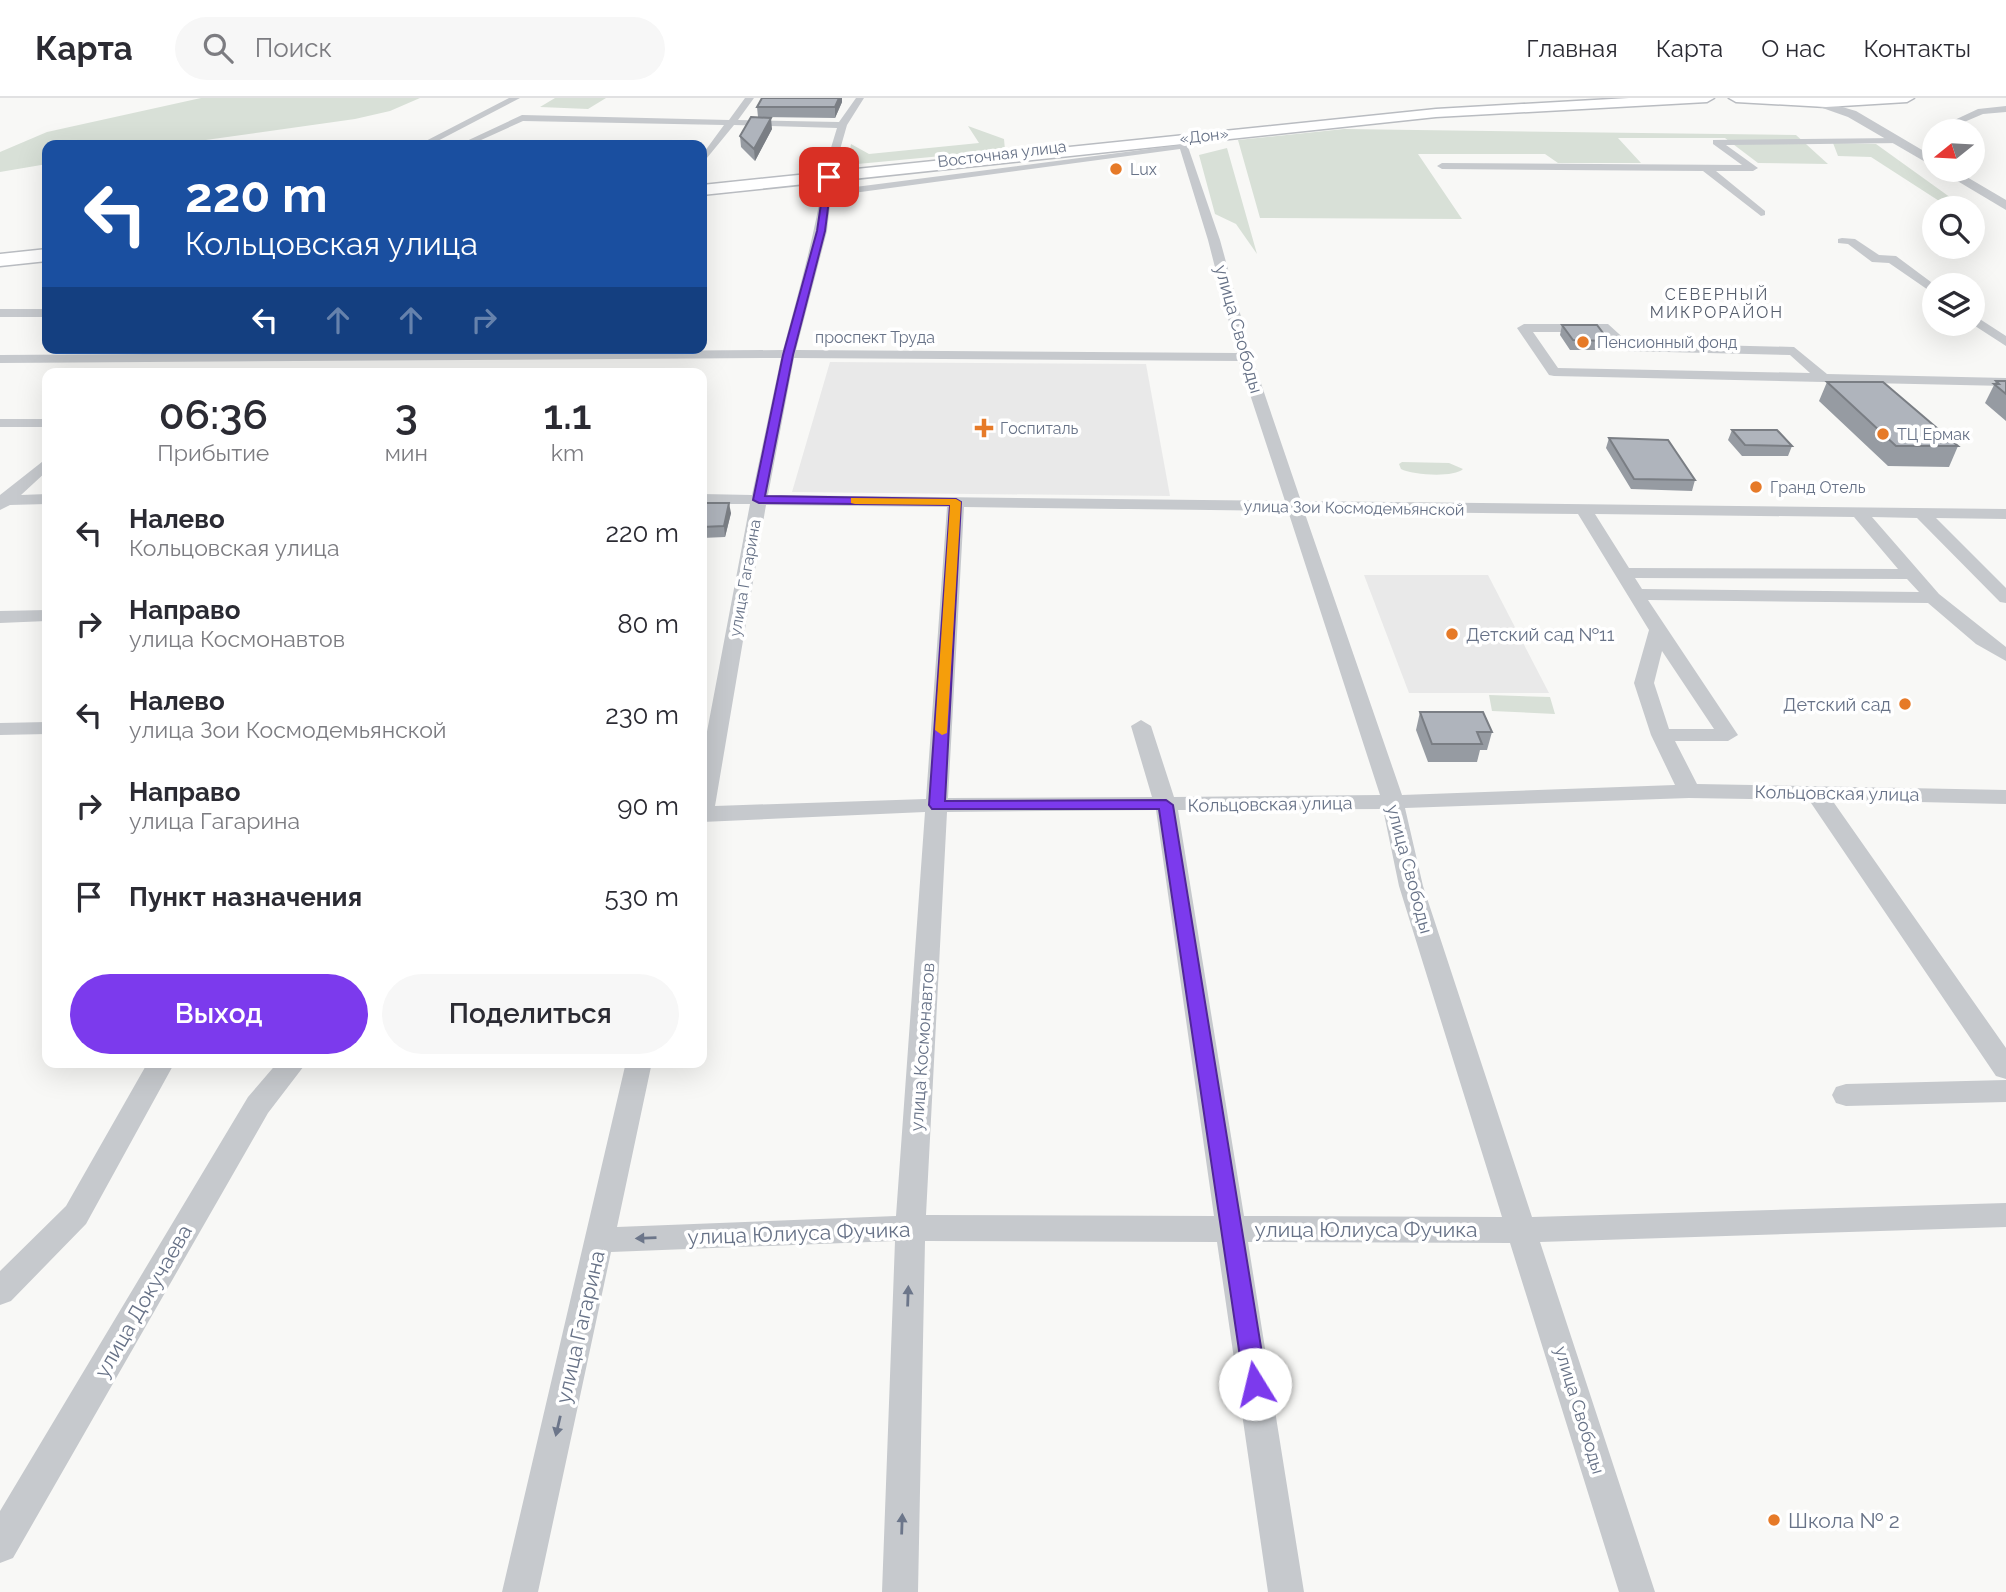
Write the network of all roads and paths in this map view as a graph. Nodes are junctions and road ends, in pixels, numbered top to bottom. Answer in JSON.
{"nodes":[{"id":1,"x":516,"y":98,"type":"edge"},
{"id":2,"x":750,"y":98,"type":"edge"},
{"id":3,"x":860,"y":98,"type":"edge"},
{"id":4,"x":1707,"y":98,"type":"edge"},
{"id":5,"x":1737,"y":98,"type":"edge"},
{"id":6,"x":1908,"y":98,"type":"edge"},
{"id":7,"x":1806,"y":100,"type":"edge"},
{"id":8,"x":1853,"y":104,"type":"edge"},
{"id":9,"x":2006,"y":108,"type":"edge"},
{"id":10,"x":734,"y":121,"type":"junction"},
{"id":11,"x":842,"y":125,"type":"junction"},
{"id":12,"x":1918,"y":138,"type":"edge"},
{"id":13,"x":433,"y":140,"type":"edge"},
{"id":14,"x":474,"y":140,"type":"edge"},
{"id":15,"x":1184,"y":146,"type":"joint"},
{"id":16,"x":707,"y":156,"type":"edge"},
{"id":17,"x":1442,"y":166,"type":"dead end"},
{"id":18,"x":1705,"y":167,"type":"junction"},
{"id":19,"x":827,"y":182,"type":"junction"},
{"id":20,"x":1966,"y":182,"type":"edge"},
{"id":21,"x":707,"y":188,"type":"edge"},
{"id":22,"x":2006,"y":206,"type":"edge"},
{"id":23,"x":1761,"y":214,"type":"dead end"},
{"id":24,"x":1842,"y":241,"type":"dead end"},
{"id":25,"x":42,"y":256,"type":"edge"},
{"id":26,"x":0,"y":260,"type":"edge"},
{"id":27,"x":1922,"y":281,"type":"edge"},
{"id":28,"x":0,"y":313,"type":"edge"},
{"id":29,"x":42,"y":313,"type":"edge"},
{"id":30,"x":1985,"y":327,"type":"edge"},
{"id":31,"x":2006,"y":342,"type":"edge"},
{"id":32,"x":142,"y":354,"type":"edge"},
{"id":33,"x":169,"y":354,"type":"edge"},
{"id":34,"x":303,"y":354,"type":"edge"},
{"id":35,"x":461,"y":354,"type":"edge"},
{"id":36,"x":707,"y":354,"type":"edge"},
{"id":37,"x":788,"y":355,"type":"junction"},
{"id":38,"x":1245,"y":357,"type":"junction"},
{"id":39,"x":0,"y":359,"type":"edge"},
{"id":40,"x":154,"y":368,"type":"edge"},
{"id":41,"x":291,"y":368,"type":"edge"},
{"id":42,"x":451,"y":368,"type":"edge"},
{"id":43,"x":1824,"y":379,"type":"junction"},
{"id":44,"x":2006,"y":382,"type":"edge"},
{"id":45,"x":0,"y":423,"type":"edge"},
{"id":46,"x":42,"y":423,"type":"edge"},
{"id":47,"x":42,"y":467,"type":"edge"},
{"id":48,"x":42,"y":499,"type":"edge"},
{"id":49,"x":707,"y":499,"type":"edge"},
{"id":50,"x":759,"y":500,"type":"junction"},
{"id":51,"x":2,"y":502,"type":"edge"},
{"id":52,"x":956,"y":502,"type":"junction"},
{"id":53,"x":1294,"y":508,"type":"junction"},
{"id":54,"x":1584,"y":510,"type":"junction"},
{"id":55,"x":1858,"y":511,"type":"junction"},
{"id":56,"x":1921,"y":513,"type":"junction"},
{"id":57,"x":2006,"y":514,"type":"edge"},
{"id":58,"x":1623,"y":573,"type":"junction"},
{"id":59,"x":1913,"y":575,"type":"junction"},
{"id":60,"x":1636,"y":594,"type":"junction"},
{"id":61,"x":1933,"y":598,"type":"junction"},
{"id":62,"x":2006,"y":598,"type":"edge"},
{"id":63,"x":42,"y":616,"type":"edge"},
{"id":64,"x":0,"y":617,"type":"edge"},
{"id":65,"x":1658,"y":630,"type":"junction"},
{"id":66,"x":2006,"y":655,"type":"edge"},
{"id":67,"x":1141,"y":726,"type":"dead end"},
{"id":68,"x":42,"y":728,"type":"edge"},
{"id":69,"x":0,"y":729,"type":"edge"},
{"id":70,"x":1661,"y":735,"type":"junction"},
{"id":71,"x":707,"y":786,"type":"edge"},
{"id":72,"x":1689,"y":791,"type":"junction"},
{"id":73,"x":1814,"y":791,"type":"junction"},
{"id":74,"x":2006,"y":797,"type":"edge"},
{"id":75,"x":1393,"y":802,"type":"junction"},
{"id":76,"x":937,"y":805,"type":"junction"},
{"id":77,"x":1166,"y":805,"type":"junction"},
{"id":78,"x":707,"y":814,"type":"edge"},
{"id":79,"x":159,"y":1068,"type":"edge"},
{"id":80,"x":289,"y":1068,"type":"edge"},
{"id":81,"x":638,"y":1068,"type":"edge"},
{"id":82,"x":2006,"y":1069,"type":"edge"},
{"id":83,"x":2006,"y":1091,"type":"edge"},
{"id":84,"x":1846,"y":1095,"type":"dead end"},
{"id":85,"x":2006,"y":1215,"type":"edge"},
{"id":86,"x":910,"y":1228,"type":"junction"},
{"id":87,"x":1232,"y":1229,"type":"junction"},
{"id":88,"x":1523,"y":1230,"type":"junction"},
{"id":89,"x":600,"y":1240,"type":"junction"},
{"id":90,"x":0,"y":1291,"type":"edge"},
{"id":91,"x":0,"y":1545,"type":"edge"},
{"id":92,"x":520,"y":1592,"type":"edge"},
{"id":93,"x":900,"y":1592,"type":"edge"},
{"id":94,"x":1286,"y":1592,"type":"edge"},
{"id":95,"x":1637,"y":1592,"type":"edge"}],
"edges":[{"from":1,"to":13,"type":"street"},
{"from":2,"to":10,"type":"street"},
{"from":3,"to":11,"type":"street"},
{"from":4,"to":19,"type":"main road","name":"«Дон»"},
{"from":5,"to":7,"type":"main road"},
{"from":6,"to":8,"type":"main road"},
{"from":7,"to":8,"type":"main road"},
{"from":8,"to":12,"type":"street"},
{"from":9,"to":12,"type":"street"},
{"from":10,"to":11,"type":"street"},
{"from":10,"to":14,"type":"street"},
{"from":10,"to":16,"type":"street"},
{"from":11,"to":19,"type":"street"},
{"from":12,"to":18,"type":"street"},
{"from":15,"to":19,"type":"street","name":"Восточная улица"},
{"from":15,"to":38,"type":"street","name":"улица Свободы"},
{"from":17,"to":18,"type":"street"},
{"from":18,"to":23,"type":"street"},
{"from":19,"to":21,"type":"main road"},
{"from":19,"to":37,"type":"street","name":"улица Гагарина"},
{"from":20,"to":22,"type":"street"},
{"from":24,"to":27,"type":"street"},
{"from":25,"to":26,"type":"main road"},
{"from":28,"to":29,"type":"street"},
{"from":30,"to":31,"type":"street"},
{"from":32,"to":39,"type":"street","name":"проспект Труда"},
{"from":33,"to":40,"type":"street"},
{"from":34,"to":41,"type":"street"},
{"from":35,"to":42,"type":"street"},
{"from":36,"to":37,"type":"street","name":"проспект Труда"},
{"from":37,"to":38,"type":"street","name":"проспект Труда"},
{"from":37,"to":50,"type":"street","name":"улица Гагарина"},
{"from":38,"to":53,"type":"street","name":"улица Свободы"},
{"from":43,"to":43,"type":"street"},
{"from":43,"to":44,"type":"street"},
{"from":45,"to":46,"type":"street"},
{"from":47,"to":51,"type":"street"},
{"from":48,"to":51,"type":"street"},
{"from":49,"to":50,"type":"street","name":"улица Зои Космодемьянской"},
{"from":50,"to":52,"type":"street","name":"улица Зои Космодемьянской"},
{"from":50,"to":71,"type":"street","name":"улица Гагарина"},
{"from":52,"to":53,"type":"street","name":"улица Зои Космодемьянской"},
{"from":52,"to":76,"type":"street","name":"улица Космонавтов"},
{"from":53,"to":54,"type":"street","name":"улица Зои Космодемьянской"},
{"from":53,"to":75,"type":"street","name":"улица Свободы"},
{"from":54,"to":55,"type":"street","name":"улица Зои Космодемьянской"},
{"from":54,"to":58,"type":"street"},
{"from":55,"to":56,"type":"street","name":"улица Зои Космодемьянской"},
{"from":55,"to":59,"type":"street"},
{"from":56,"to":57,"type":"street","name":"улица Зои Космодемьянской"},
{"from":56,"to":62,"type":"street"},
{"from":58,"to":59,"type":"street"},
{"from":58,"to":60,"type":"street"},
{"from":59,"to":61,"type":"street"},
{"from":60,"to":61,"type":"street"},
{"from":60,"to":65,"type":"street"},
{"from":61,"to":66,"type":"street"},
{"from":63,"to":64,"type":"street"},
{"from":65,"to":70,"type":"street"},
{"from":65,"to":70,"type":"street"},
{"from":67,"to":77,"type":"street"},
{"from":68,"to":69,"type":"street"},
{"from":70,"to":72,"type":"street"},
{"from":72,"to":73,"type":"street","name":"Кольцовская улица"},
{"from":72,"to":75,"type":"street","name":"Кольцовская улица"},
{"from":73,"to":74,"type":"street","name":"Кольцовская улица"},
{"from":73,"to":82,"type":"street"},
{"from":75,"to":77,"type":"street","name":"Кольцовская улица"},
{"from":75,"to":88,"type":"street","name":"улица Свободы"},
{"from":76,"to":77,"type":"street","name":"Кольцовская улица"},
{"from":76,"to":78,"type":"street","name":"Кольцовская улица"},
{"from":76,"to":86,"type":"street","name":"улица Космонавтов"},
{"from":77,"to":87,"type":"street"},
{"from":79,"to":90,"type":"street"},
{"from":80,"to":91,"type":"street","name":"улица Докучаева"},
{"from":81,"to":89,"type":"street","name":"улица Гагарина"},
{"from":83,"to":84,"type":"street"},
{"from":85,"to":88,"type":"street","name":"улица Юлиуса Фучика"},
{"from":86,"to":87,"type":"street","name":"улица Юлиуса Фучика"},
{"from":86,"to":89,"type":"street","name":"улица Юлиуса Фучика","one_way":true},
{"from":93,"to":86,"type":"street","name":"улица Космонавтов","one_way":true},
{"from":87,"to":88,"type":"street","name":"улица Юлиуса Фучика"},
{"from":87,"to":94,"type":"street"},
{"from":88,"to":95,"type":"street","name":"улица Свободы"},
{"from":89,"to":92,"type":"street","name":"улица Гагарина","one_way":true}]}
